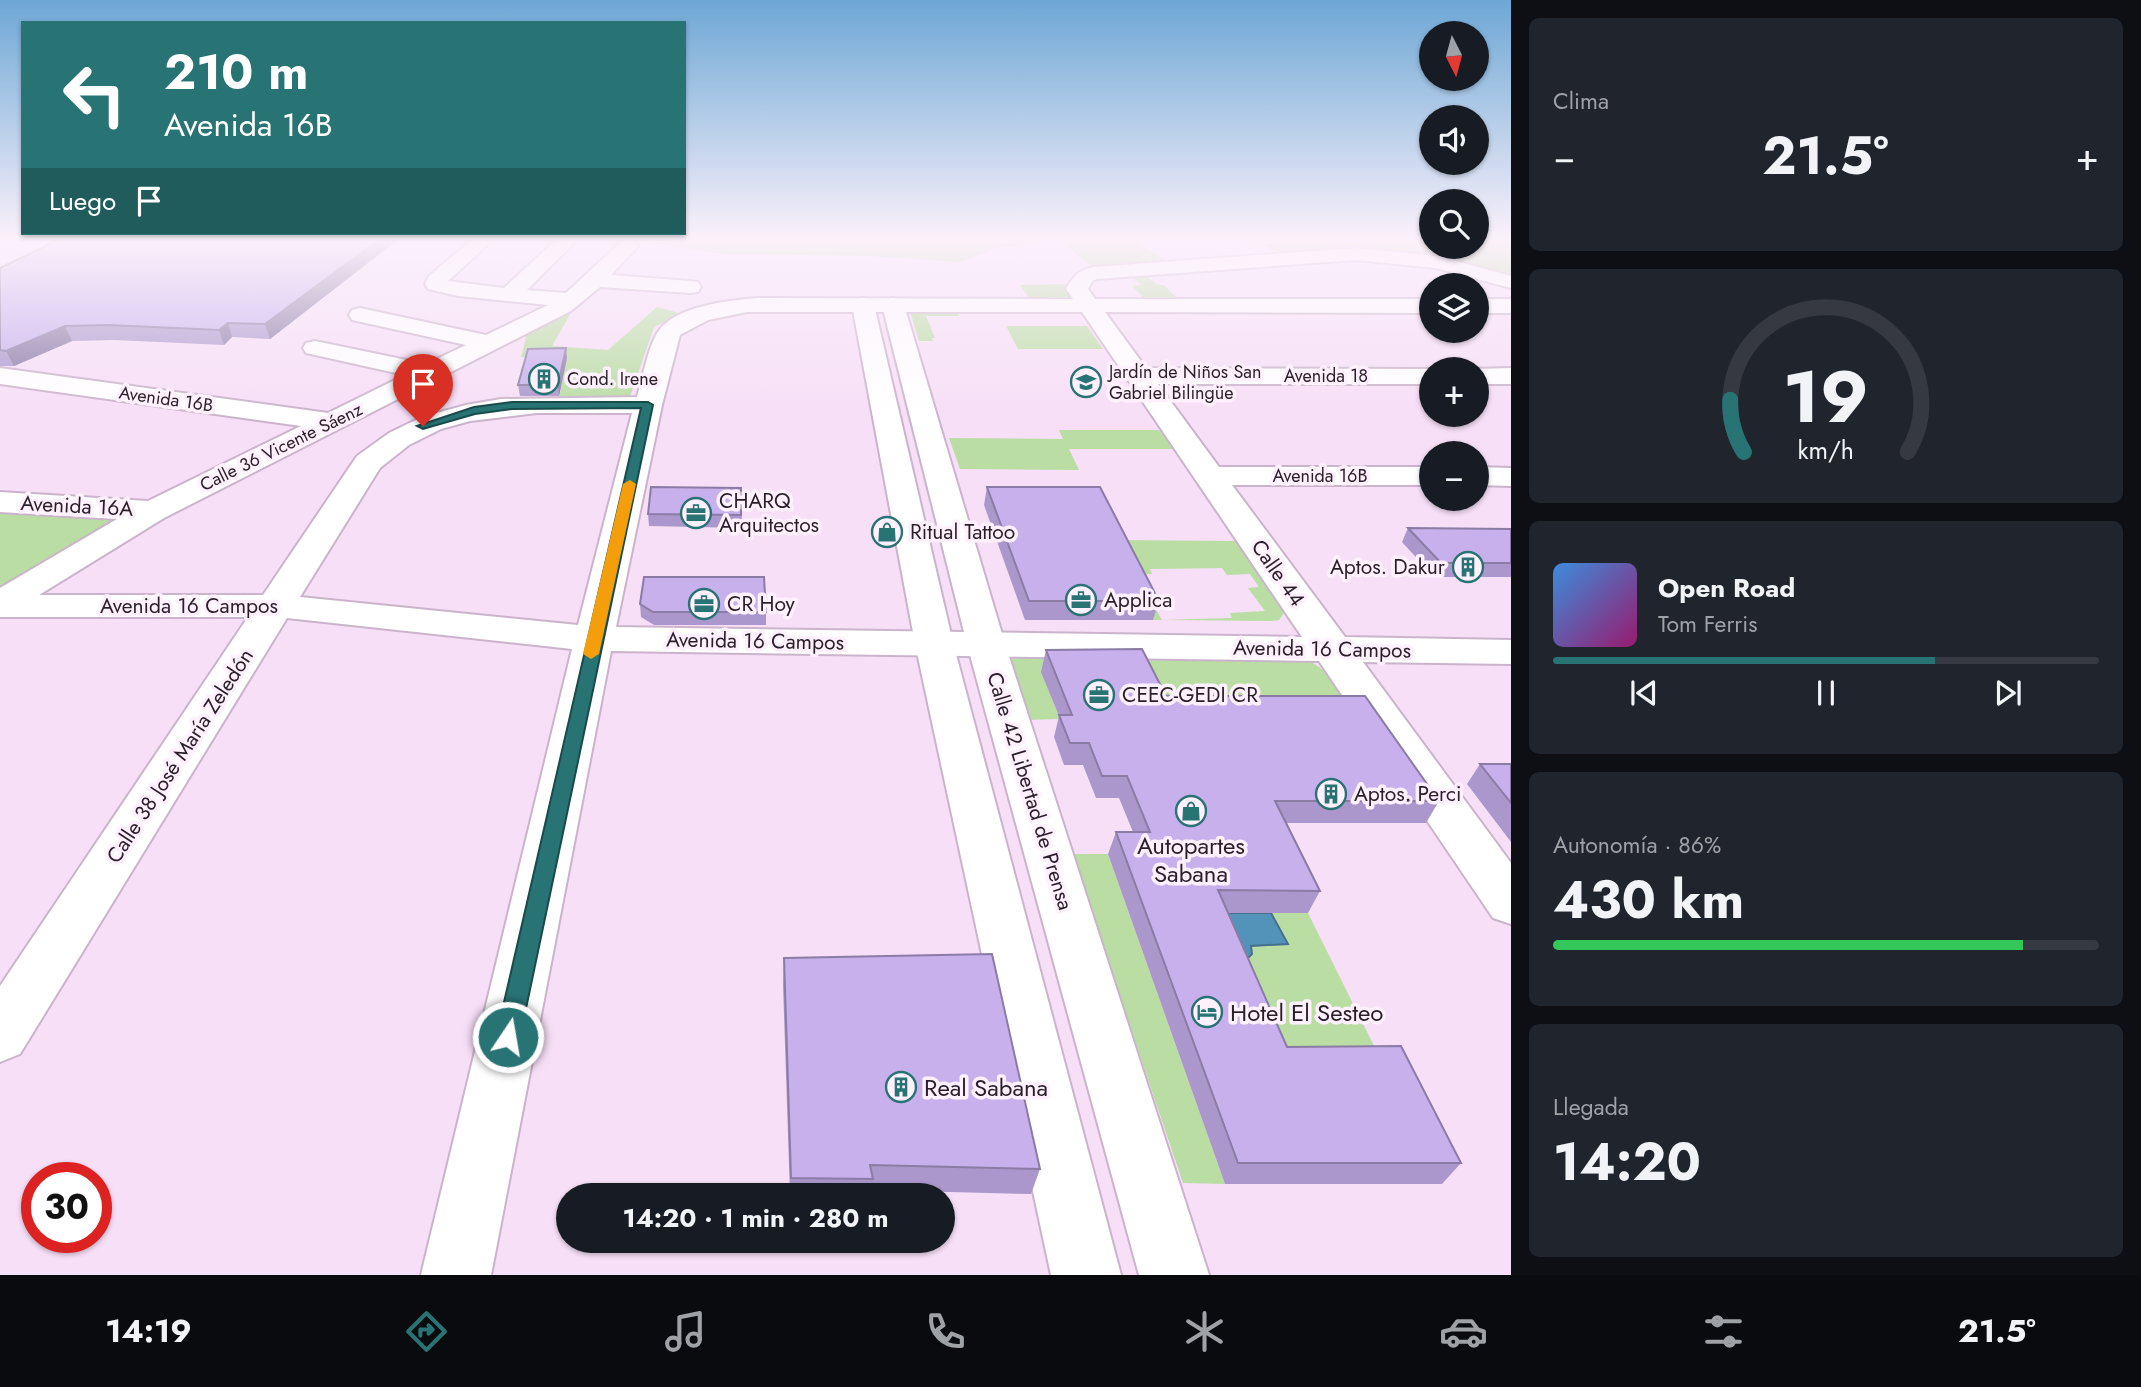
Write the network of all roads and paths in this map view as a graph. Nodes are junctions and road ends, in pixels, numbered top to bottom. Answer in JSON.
{"nodes":[{"id":1,"x":443,"y":298,"type":"edge"},
{"id":2,"x":570,"y":298,"type":"edge"},
{"id":3,"x":579,"y":298,"type":"junction"},
{"id":4,"x":989,"y":298,"type":"edge"},
{"id":5,"x":1090,"y":298,"type":"edge"},
{"id":6,"x":1236,"y":298,"type":"edge"},
{"id":7,"x":693,"y":302,"type":"junction"},
{"id":8,"x":878,"y":305,"type":"junction"},
{"id":9,"x":1419,"y":305,"type":"edge"},
{"id":10,"x":1489,"y":306,"type":"edge"},
{"id":11,"x":1511,"y":306,"type":"edge"},
{"id":12,"x":360,"y":315,"type":"dead end"},
{"id":13,"x":392,"y":323,"type":"junction"},
{"id":14,"x":489,"y":343,"type":"junction"},
{"id":15,"x":315,"y":348,"type":"dead end"},
{"id":16,"x":431,"y":373,"type":"junction"},
{"id":17,"x":0,"y":376,"type":"edge"},
{"id":18,"x":1137,"y":376,"type":"junction"},
{"id":19,"x":1419,"y":376,"type":"edge"},
{"id":20,"x":1489,"y":376,"type":"edge"},
{"id":21,"x":1511,"y":376,"type":"edge"},
{"id":22,"x":648,"y":405,"type":"junction"},
{"id":23,"x":333,"y":422,"type":"junction"},
{"id":24,"x":1209,"y":476,"type":"junction"},
{"id":25,"x":1419,"y":476,"type":"edge"},
{"id":26,"x":1489,"y":477,"type":"edge"},
{"id":27,"x":1511,"y":477,"type":"edge"},
{"id":28,"x":0,"y":502,"type":"edge"},
{"id":29,"x":153,"y":510,"type":"junction"},
{"id":30,"x":0,"y":605,"type":"edge"},
{"id":31,"x":277,"y":606,"type":"junction"},
{"id":32,"x":594,"y":639,"type":"junction"},
{"id":33,"x":934,"y":643,"type":"junction"},
{"id":34,"x":986,"y":644,"type":"junction"},
{"id":35,"x":1333,"y":649,"type":"junction"},
{"id":36,"x":1511,"y":652,"type":"edge"},
{"id":37,"x":1511,"y":902,"type":"edge"},
{"id":38,"x":0,"y":1035,"type":"edge"},
{"id":39,"x":456,"y":1275,"type":"edge"},
{"id":40,"x":1086,"y":1275,"type":"edge"},
{"id":41,"x":1174,"y":1275,"type":"edge"}],
"edges":[{"from":1,"to":13,"type":"street"},
{"from":2,"to":3,"type":"street"},
{"from":3,"to":7,"type":"street"},
{"from":3,"to":14,"type":"street","name":"Calle 36 Vicente Sáenz"},
{"from":4,"to":8,"type":"street"},
{"from":5,"to":18,"type":"street","name":"Calle 44"},
{"from":6,"to":9,"type":"street"},
{"from":7,"to":8,"type":"street"},
{"from":7,"to":22,"type":"street"},
{"from":8,"to":33,"type":"street"},
{"from":8,"to":34,"type":"street","name":"Calle 42 Libertad de Prensa"},
{"from":10,"to":11,"type":"street"},
{"from":12,"to":13,"type":"street"},
{"from":13,"to":14,"type":"street"},
{"from":14,"to":16,"type":"street","name":"Calle 36 Vicente Sáenz"},
{"from":15,"to":16,"type":"street"},
{"from":16,"to":23,"type":"street","name":"Calle 36 Vicente Sáenz"},
{"from":17,"to":23,"type":"street","name":"Avenida 16B"},
{"from":18,"to":19,"type":"street","name":"Avenida 18"},
{"from":18,"to":24,"type":"street","name":"Calle 44"},
{"from":20,"to":21,"type":"street"},
{"from":22,"to":31,"type":"street","name":"Calle 38 José María Zeledón"},
{"from":22,"to":32,"type":"street"},
{"from":23,"to":29,"type":"street","name":"Calle 36 Vicente Sáenz"},
{"from":24,"to":25,"type":"street","name":"Avenida 16B"},
{"from":24,"to":35,"type":"street","name":"Calle 44"},
{"from":26,"to":27,"type":"street"},
{"from":28,"to":29,"type":"street","name":"Avenida 16A"},
{"from":29,"to":30,"type":"street","name":"Calle 36 Vicente Sáenz"},
{"from":30,"to":31,"type":"street","name":"Avenida 16 Campos"},
{"from":31,"to":32,"type":"street","name":"Avenida 16 Campos"},
{"from":31,"to":38,"type":"street","name":"Calle 38 José María Zeledón"},
{"from":32,"to":33,"type":"street","name":"Avenida 16 Campos"},
{"from":32,"to":39,"type":"street"},
{"from":33,"to":34,"type":"street","name":"Avenida 16 Campos"},
{"from":33,"to":40,"type":"street"},
{"from":34,"to":35,"type":"street","name":"Avenida 16 Campos"},
{"from":34,"to":41,"type":"street","name":"Calle 42 Libertad de Prensa"},
{"from":35,"to":36,"type":"street","name":"Avenida 16 Campos"},
{"from":35,"to":37,"type":"street","name":"Calle 44"}]}
